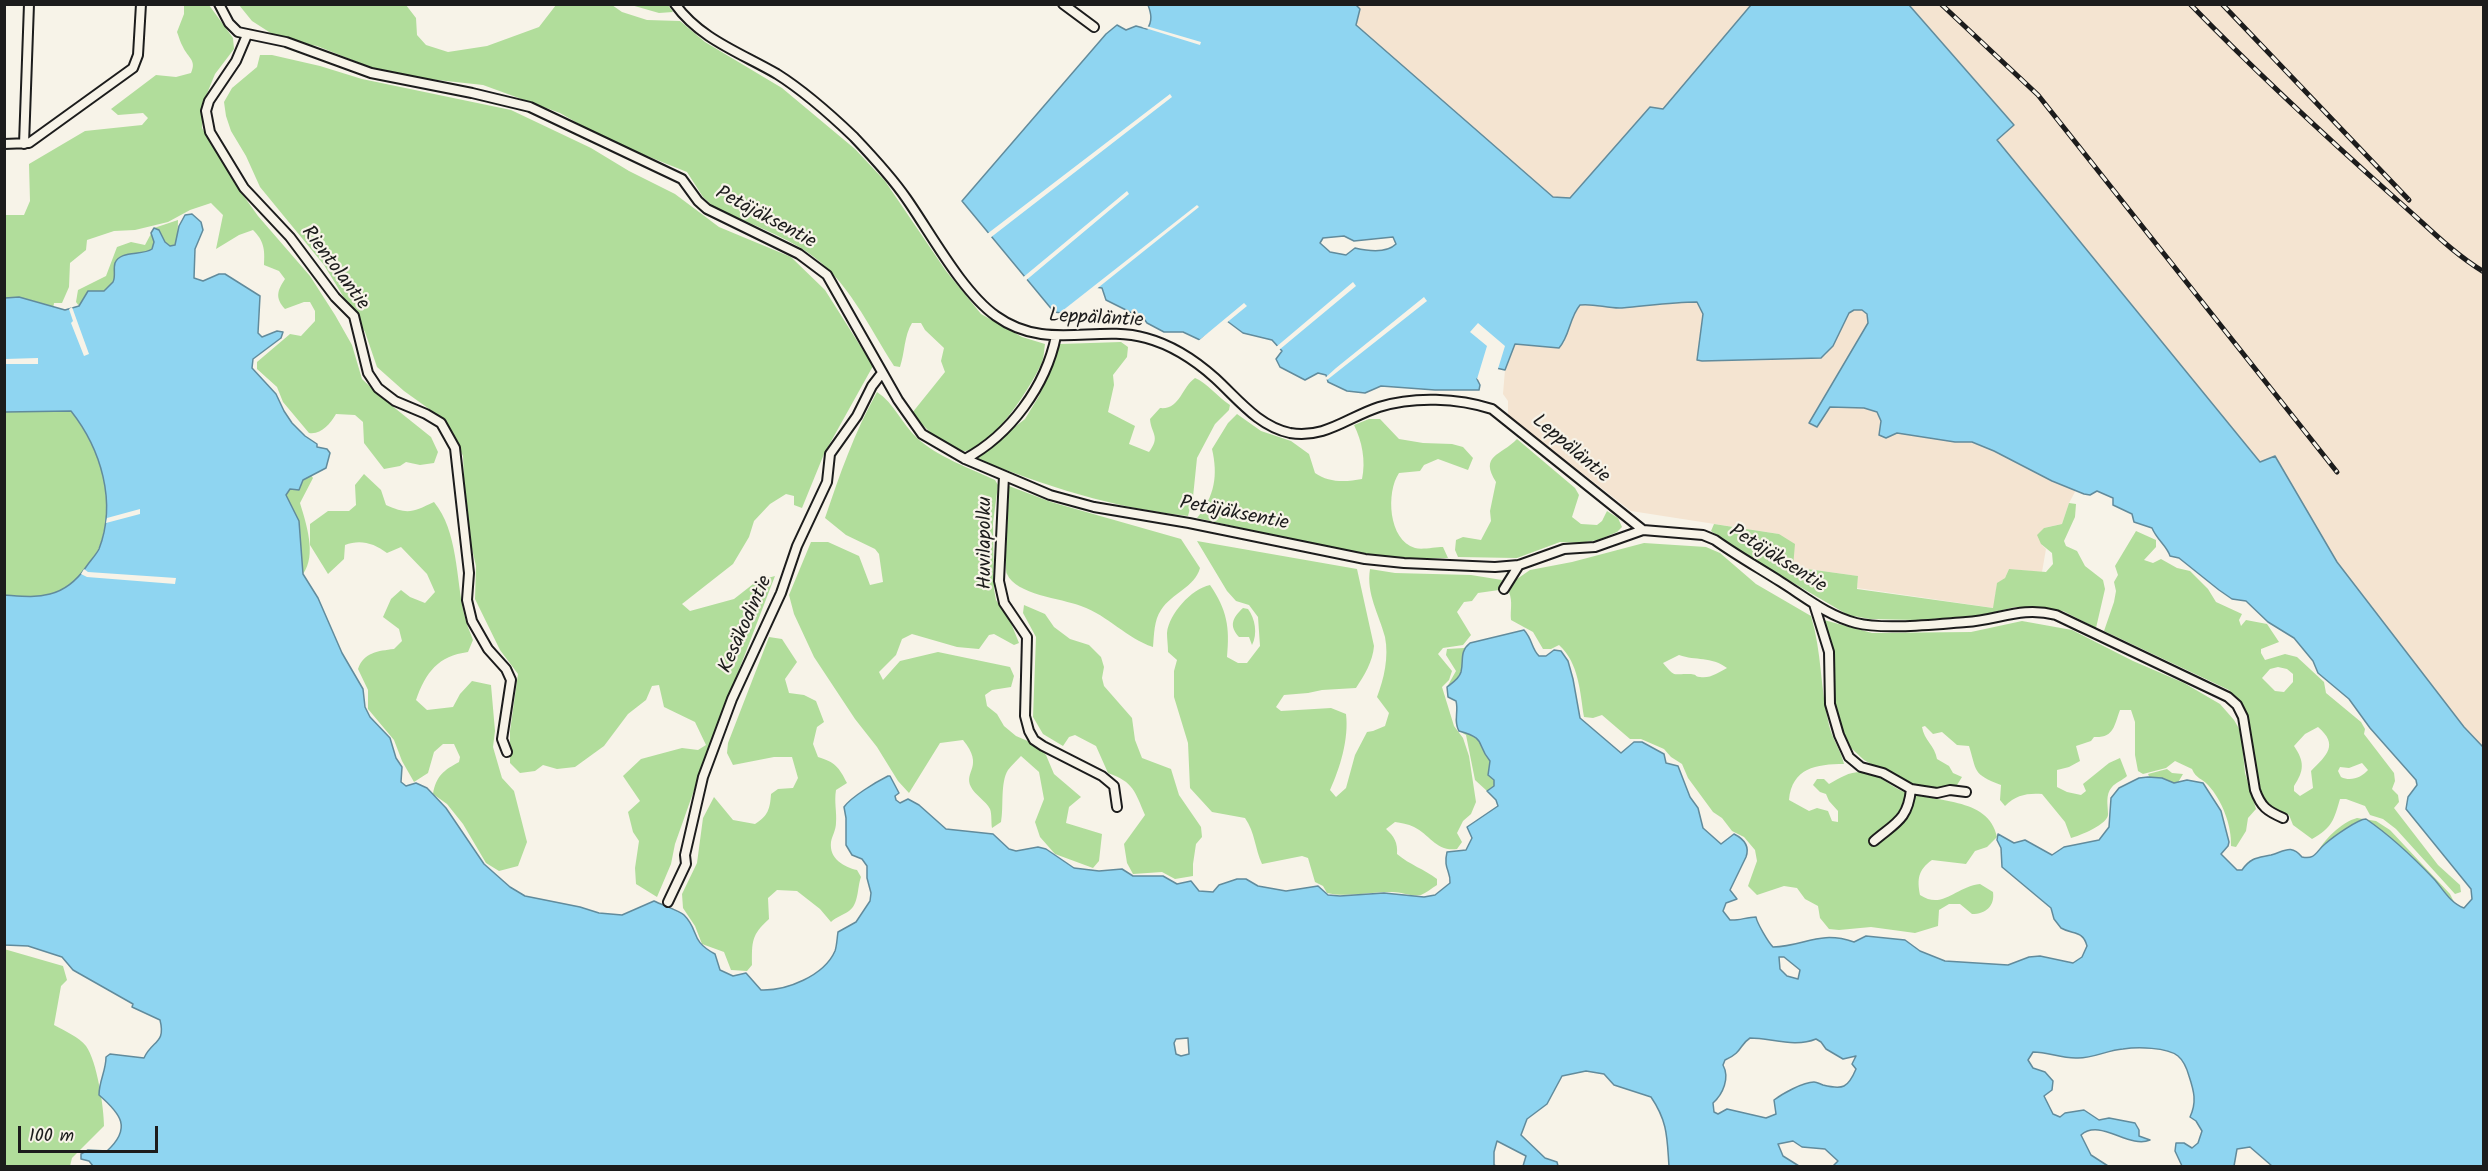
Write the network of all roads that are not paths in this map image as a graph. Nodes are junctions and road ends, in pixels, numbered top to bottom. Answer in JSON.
{"nodes":[{"id":1,"x":29,"y":4,"type":"edge"},
{"id":2,"x":141,"y":4,"type":"edge"},
{"id":3,"x":219,"y":4,"type":"edge"},
{"id":4,"x":675,"y":4,"type":"edge"},
{"id":5,"x":1063,"y":4,"type":"edge"},
{"id":6,"x":1094,"y":27,"type":"dead end"},
{"id":7,"x":247,"y":35,"type":"junction"},
{"id":8,"x":4,"y":144,"type":"edge"},
{"id":9,"x":24,"y":144,"type":"junction"},
{"id":10,"x":1056,"y":336,"type":"junction"},
{"id":11,"x":882,"y":374,"type":"junction"},
{"id":12,"x":965,"y":459,"type":"junction"},
{"id":13,"x":1004,"y":476,"type":"junction"},
{"id":14,"x":1643,"y":530,"type":"junction"},
{"id":15,"x":1519,"y":565,"type":"junction"},
{"id":16,"x":1504,"y":589,"type":"dead end"},
{"id":17,"x":1814,"y":604,"type":"junction"},
{"id":18,"x":507,"y":752,"type":"dead end"},
{"id":19,"x":1911,"y":789,"type":"junction"},
{"id":20,"x":1966,"y":792,"type":"dead end"},
{"id":21,"x":1118,"y":807,"type":"dead end"},
{"id":22,"x":2283,"y":818,"type":"dead end"},
{"id":23,"x":1874,"y":842,"type":"dead end"},
{"id":24,"x":668,"y":902,"type":"dead end"}],
"edges":[{"from":1,"to":9,"type":"street"},
{"from":2,"to":9,"type":"street"},
{"from":3,"to":7,"type":"street"},
{"from":4,"to":10,"type":"street","name":"Leppäläntie"},
{"from":5,"to":6,"type":"street"},
{"from":7,"to":11,"type":"street","name":"Petäjäksentie"},
{"from":7,"to":18,"type":"street","name":"Rientolantie"},
{"from":8,"to":9,"type":"street"},
{"from":10,"to":12,"type":"street"},
{"from":10,"to":14,"type":"street","name":"Leppäläntie"},
{"from":11,"to":12,"type":"street","name":"Petäjäksentie"},
{"from":11,"to":24,"type":"street","name":"Kesäkodintie"},
{"from":12,"to":13,"type":"street","name":"Petäjäksentie"},
{"from":13,"to":15,"type":"street","name":"Petäjäksentie"},
{"from":13,"to":21,"type":"street","name":"Huvilapolku"},
{"from":14,"to":15,"type":"street","name":"Petäjäksentie"},
{"from":14,"to":17,"type":"street","name":"Petäjäksentie"},
{"from":15,"to":16,"type":"street"},
{"from":17,"to":19,"type":"street"},
{"from":17,"to":22,"type":"street","name":"Petäjäksentie"},
{"from":19,"to":20,"type":"street"},
{"from":19,"to":23,"type":"street"}]}
